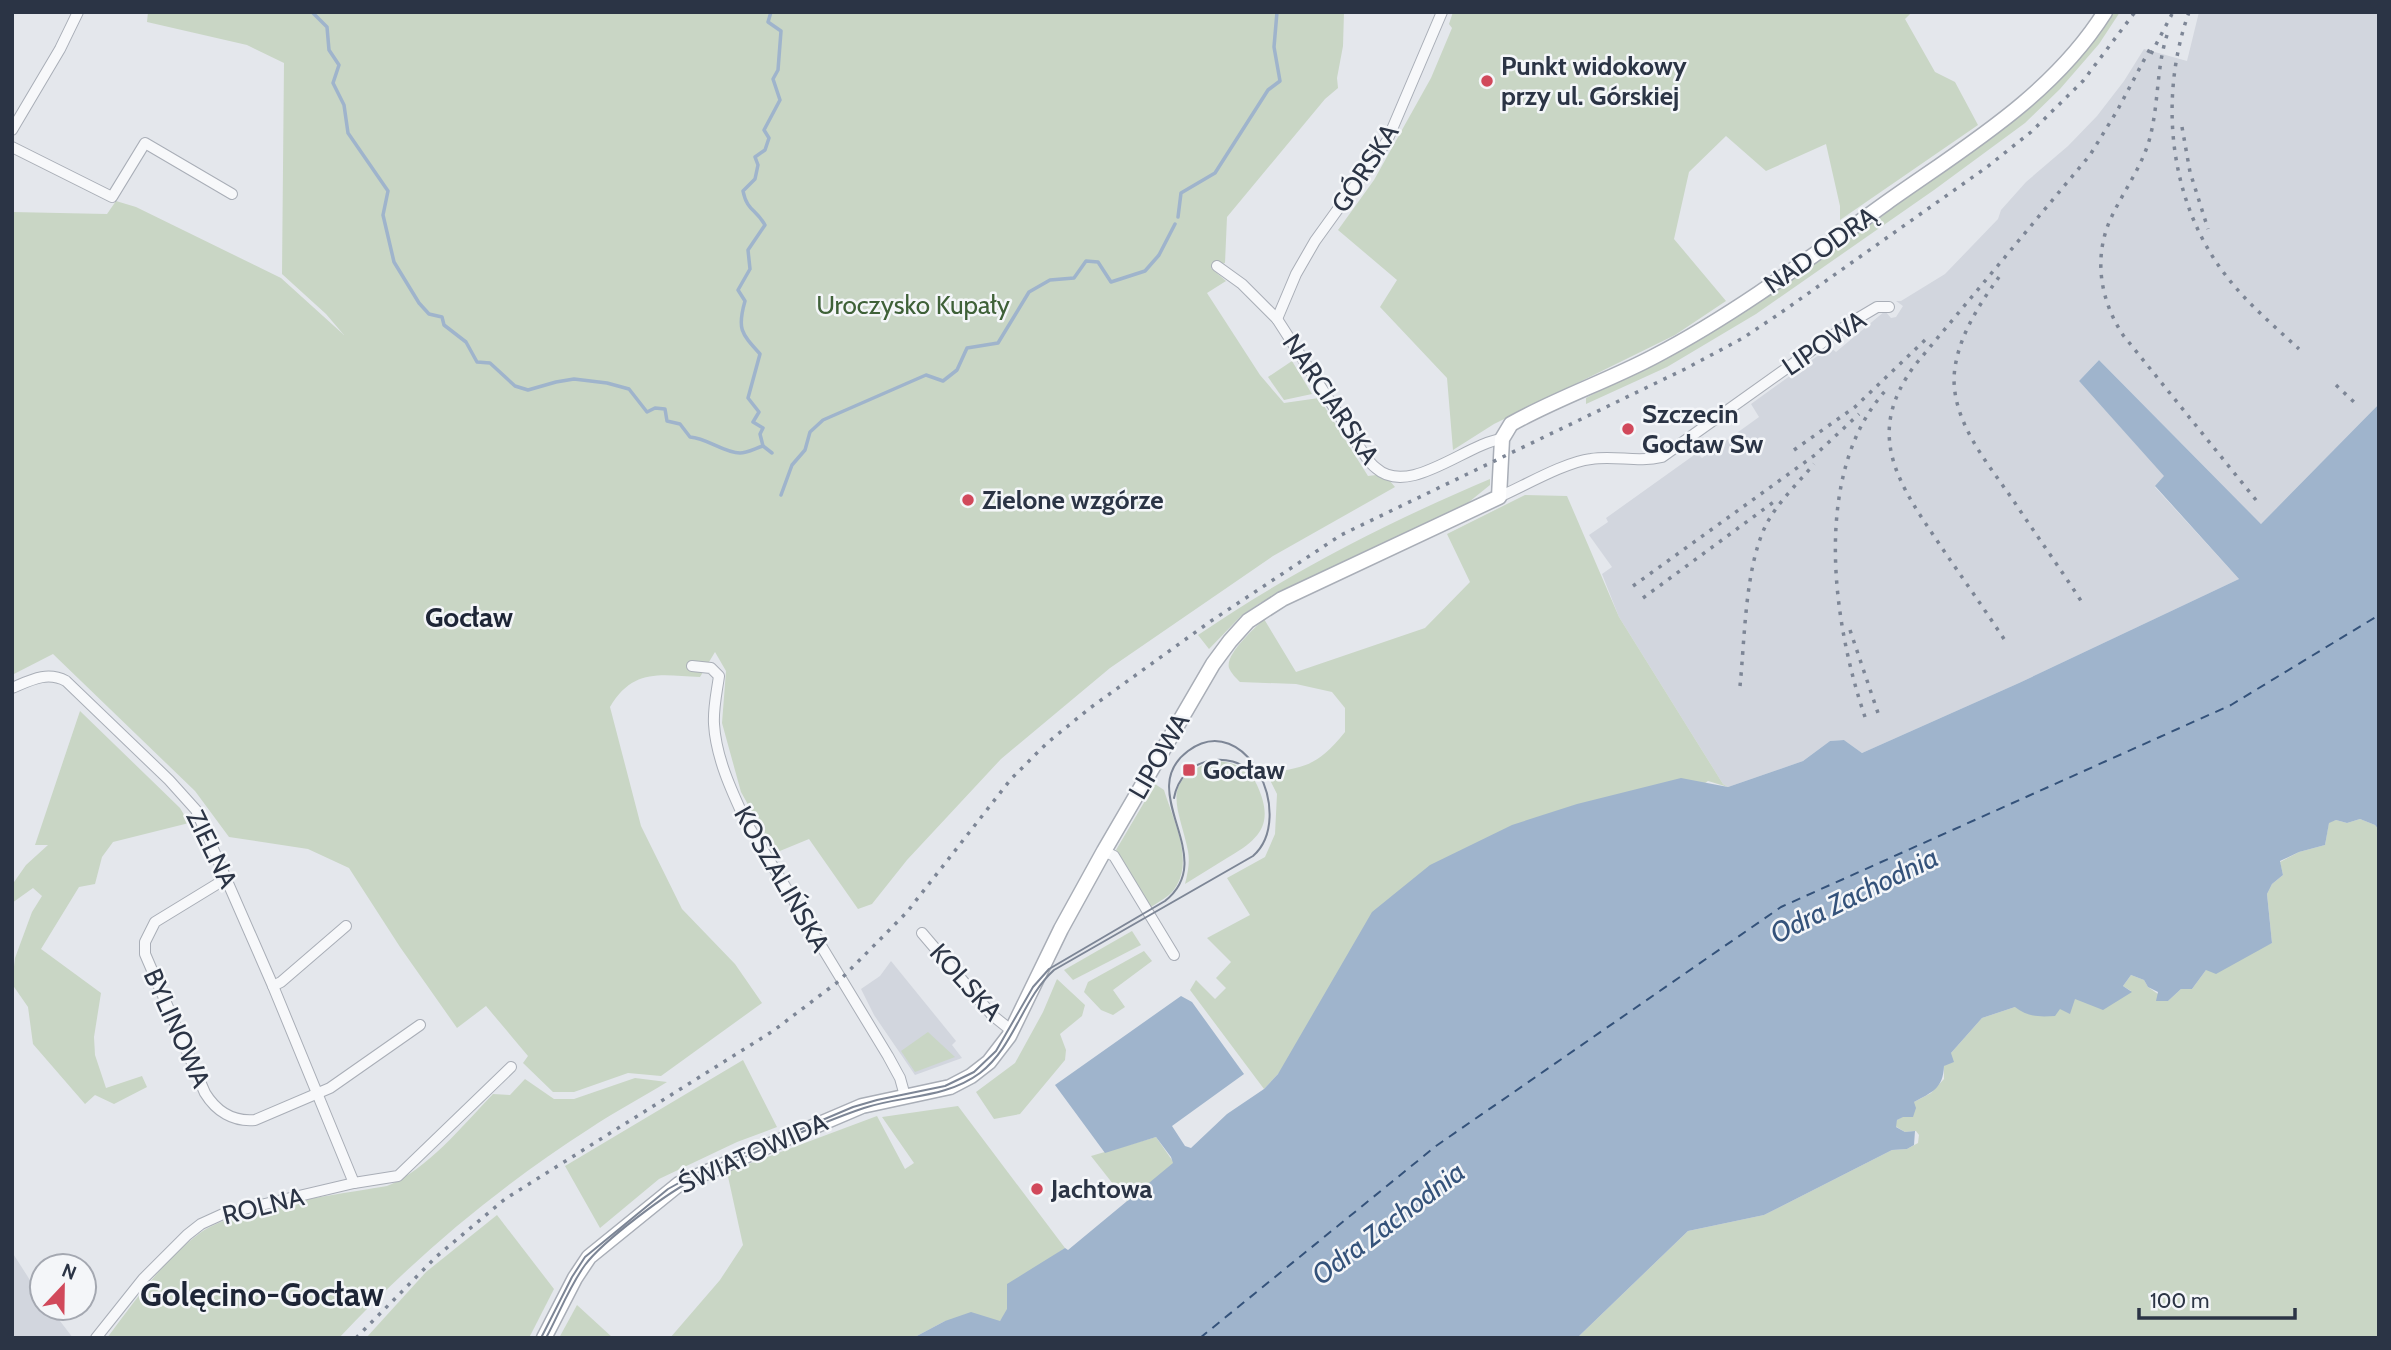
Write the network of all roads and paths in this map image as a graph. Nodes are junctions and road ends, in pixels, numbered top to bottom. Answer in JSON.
{"nodes":[{"id":1,"x":78,"y":12,"type":"edge"},
{"id":2,"x":1442,"y":12,"type":"edge"},
{"id":3,"x":2105,"y":12,"type":"edge"},
{"id":4,"x":12,"y":130,"type":"edge"},
{"id":5,"x":12,"y":147,"type":"edge"},
{"id":6,"x":232,"y":194,"type":"dead end"},
{"id":7,"x":1217,"y":266,"type":"dead end"},
{"id":8,"x":1889,"y":307,"type":"dead end"},
{"id":9,"x":1277,"y":319,"type":"junction"},
{"id":10,"x":1503,"y":439,"type":"junction"},
{"id":11,"x":1499,"y":497,"type":"junction"},
{"id":12,"x":692,"y":666,"type":"dead end"},
{"id":13,"x":12,"y":688,"type":"edge"},
{"id":14,"x":1104,"y":851,"type":"junction"},
{"id":15,"x":227,"y":878,"type":"junction"},
{"id":16,"x":346,"y":926,"type":"dead end"},
{"id":17,"x":922,"y":933,"type":"dead end"},
{"id":18,"x":1174,"y":955,"type":"dead end"},
{"id":19,"x":273,"y":986,"type":"junction"},
{"id":20,"x":420,"y":1025,"type":"dead end"},
{"id":21,"x":1012,"y":1031,"type":"junction"},
{"id":22,"x":512,"y":1067,"type":"dead end"},
{"id":23,"x":317,"y":1093,"type":"junction"},
{"id":24,"x":905,"y":1096,"type":"junction"},
{"id":25,"x":354,"y":1183,"type":"junction"},
{"id":26,"x":96,"y":1338,"type":"edge"},
{"id":27,"x":544,"y":1338,"type":"edge"}],
"edges":[{"from":1,"to":4,"type":"street"},
{"from":2,"to":9,"type":"street","name":"GÓRSKA"},
{"from":3,"to":10,"type":"street","name":"NAD ODRĄ"},
{"from":5,"to":6,"type":"street"},
{"from":7,"to":9,"type":"street","name":"NARCIARSKA"},
{"from":8,"to":11,"type":"street","name":"LIPOWA"},
{"from":9,"to":10,"type":"street","name":"NARCIARSKA"},
{"from":10,"to":11,"type":"street"},
{"from":11,"to":14,"type":"street","name":"LIPOWA"},
{"from":12,"to":24,"type":"street","name":"KOSZALIŃSKA"},
{"from":13,"to":15,"type":"street","name":"ZIELNA"},
{"from":14,"to":18,"type":"street"},
{"from":14,"to":21,"type":"street","name":"LIPOWA"},
{"from":15,"to":19,"type":"street","name":"ZIELNA"},
{"from":15,"to":23,"type":"street","name":"BYLINOWA"},
{"from":16,"to":19,"type":"street"},
{"from":17,"to":21,"type":"street","name":"KOLSKA"},
{"from":19,"to":23,"type":"street","name":"ZIELNA"},
{"from":20,"to":23,"type":"street"},
{"from":21,"to":24,"type":"street","name":"LIPOWA"},
{"from":22,"to":25,"type":"street"},
{"from":23,"to":25,"type":"street","name":"ZIELNA"},
{"from":24,"to":27,"type":"street","name":"ŚWIATOWIDA"},
{"from":25,"to":26,"type":"street","name":"ROLNA"}]}
